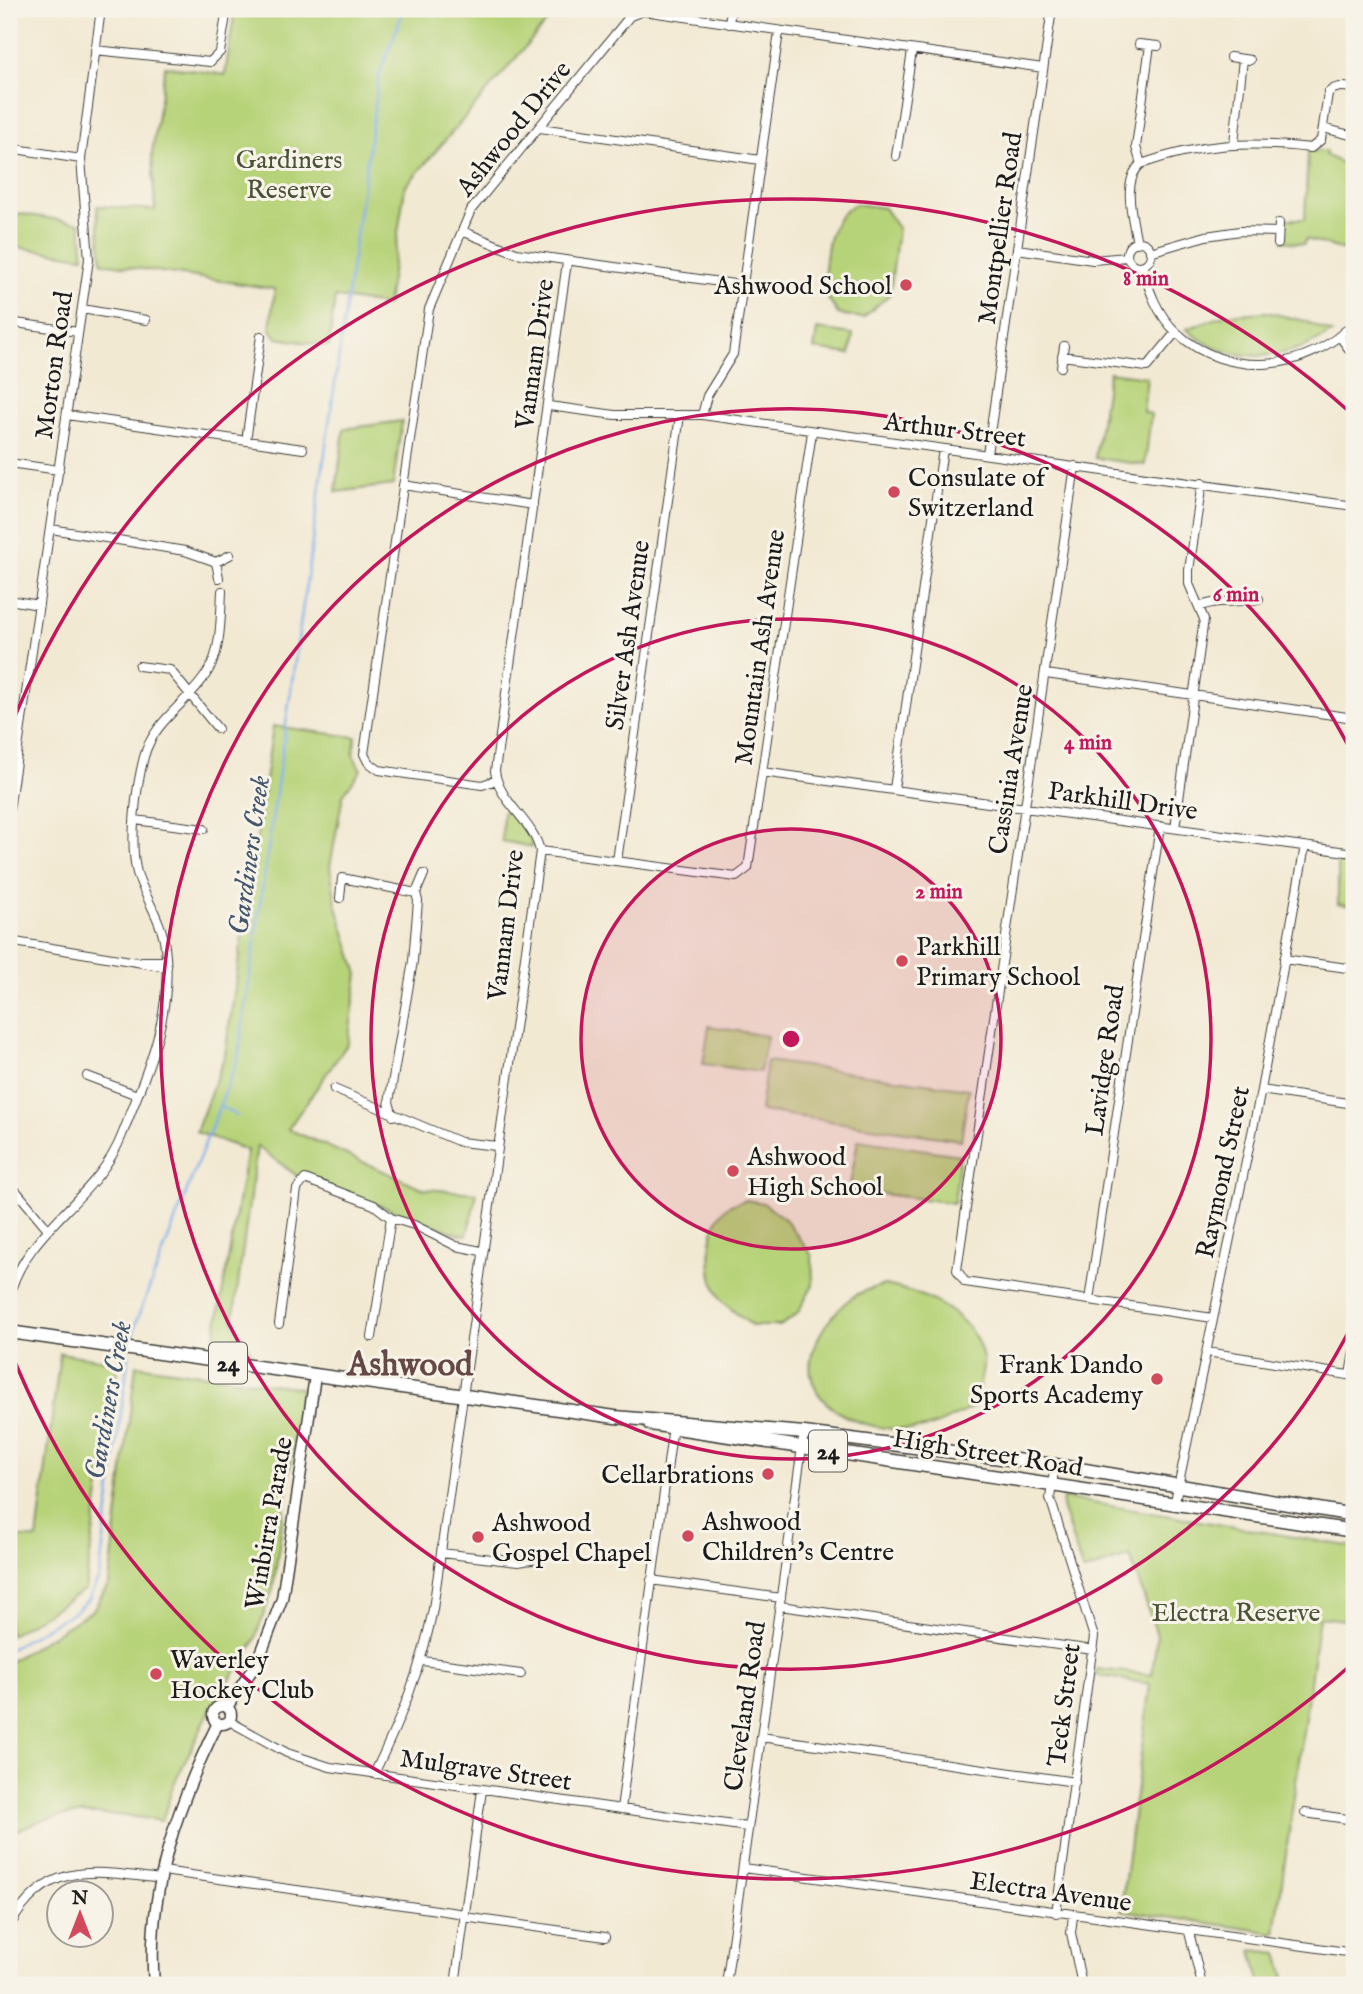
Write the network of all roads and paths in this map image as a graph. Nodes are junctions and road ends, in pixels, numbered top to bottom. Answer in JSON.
{"nodes":[{"id":1,"x":101,"y":9,"type":"edge"},
{"id":2,"x":227,"y":9,"type":"edge"},
{"id":3,"x":731,"y":9,"type":"edge"},
{"id":4,"x":1052,"y":9,"type":"edge"},
{"id":5,"x":729,"y":24,"type":"junction"},
{"id":6,"x":779,"y":32,"type":"junction"},
{"id":7,"x":1139,"y":44,"type":"dead end"},
{"id":8,"x":95,"y":47,"type":"junction"},
{"id":9,"x":912,"y":51,"type":"junction"},
{"id":10,"x":1230,"y":57,"type":"dead end"},
{"id":11,"x":1043,"y":68,"type":"junction"},
{"id":12,"x":1354,"y":88,"type":"edge"},
{"id":13,"x":540,"y":128,"type":"junction"},
{"id":14,"x":1323,"y":128,"type":"junction"},
{"id":15,"x":1354,"y":136,"type":"edge"},
{"id":16,"x":1234,"y":143,"type":"junction"},
{"id":17,"x":9,"y":148,"type":"edge"},
{"id":18,"x":895,"y":156,"type":"dead end"},
{"id":19,"x":82,"y":159,"type":"junction"},
{"id":20,"x":760,"y":160,"type":"junction"},
{"id":21,"x":1141,"y":164,"type":"junction"},
{"id":22,"x":462,"y":231,"type":"junction"},
{"id":23,"x":1137,"y":243,"type":"junction"},
{"id":24,"x":1278,"y":244,"type":"dead end"},
{"id":25,"x":1017,"y":249,"type":"junction"},
{"id":26,"x":1150,"y":252,"type":"junction"},
{"id":27,"x":1127,"y":257,"type":"junction"},
{"id":28,"x":567,"y":262,"type":"junction"},
{"id":29,"x":1142,"y":266,"type":"junction"},
{"id":30,"x":741,"y":285,"type":"junction"},
{"id":31,"x":82,"y":309,"type":"junction"},
{"id":32,"x":146,"y":320,"type":"dead end"},
{"id":33,"x":9,"y":322,"type":"edge"},
{"id":34,"x":1354,"y":322,"type":"edge"},
{"id":35,"x":78,"y":332,"type":"junction"},
{"id":36,"x":1176,"y":332,"type":"junction"},
{"id":37,"x":261,"y":336,"type":"dead end"},
{"id":38,"x":1340,"y":337,"type":"junction"},
{"id":39,"x":1063,"y":346,"type":"dead end"},
{"id":40,"x":1062,"y":356,"type":"junction"},
{"id":41,"x":1354,"y":356,"type":"edge"},
{"id":42,"x":1061,"y":368,"type":"dead end"},
{"id":43,"x":549,"y":406,"type":"junction"},
{"id":44,"x":67,"y":415,"type":"junction"},
{"id":45,"x":680,"y":415,"type":"junction"},
{"id":46,"x":702,"y":415,"type":"junction"},
{"id":47,"x":812,"y":432,"type":"junction"},
{"id":48,"x":246,"y":441,"type":"junction"},
{"id":49,"x":303,"y":449,"type":"dead end"},
{"id":50,"x":943,"y":449,"type":"junction"},
{"id":51,"x":987,"y":454,"type":"junction"},
{"id":52,"x":9,"y":463,"type":"edge"},
{"id":53,"x":1075,"y":466,"type":"junction"},
{"id":54,"x":59,"y":471,"type":"junction"},
{"id":55,"x":1202,"y":483,"type":"junction"},
{"id":56,"x":403,"y":485,"type":"junction"},
{"id":57,"x":533,"y":505,"type":"junction"},
{"id":58,"x":1354,"y":506,"type":"edge"},
{"id":59,"x":51,"y":529,"type":"junction"},
{"id":60,"x":230,"y":555,"type":"dead end"},
{"id":61,"x":216,"y":562,"type":"junction"},
{"id":62,"x":219,"y":578,"type":"dead end"},
{"id":63,"x":222,"y":591,"type":"dead end"},
{"id":64,"x":1259,"y":599,"type":"dead end"},
{"id":65,"x":9,"y":600,"type":"edge"},
{"id":66,"x":39,"y":605,"type":"junction"},
{"id":67,"x":1199,"y":607,"type":"junction"},
{"id":68,"x":139,"y":666,"type":"dead end"},
{"id":69,"x":1046,"y":674,"type":"junction"},
{"id":70,"x":190,"y":692,"type":"junction"},
{"id":71,"x":1194,"y":695,"type":"junction"},
{"id":72,"x":1354,"y":718,"type":"edge"},
{"id":73,"x":218,"y":729,"type":"dead end"},
{"id":74,"x":9,"y":734,"type":"edge"},
{"id":75,"x":20,"y":735,"type":"junction"},
{"id":76,"x":762,"y":772,"type":"junction"},
{"id":77,"x":496,"y":780,"type":"junction"},
{"id":78,"x":894,"y":789,"type":"junction"},
{"id":79,"x":1025,"y":808,"type":"junction"},
{"id":80,"x":9,"y":810,"type":"edge"},
{"id":81,"x":135,"y":820,"type":"junction"},
{"id":82,"x":1160,"y":826,"type":"junction"},
{"id":83,"x":1175,"y":828,"type":"junction"},
{"id":84,"x":204,"y":829,"type":"dead end"},
{"id":85,"x":1305,"y":846,"type":"junction"},
{"id":86,"x":540,"y":851,"type":"junction"},
{"id":87,"x":1354,"y":853,"type":"edge"},
{"id":88,"x":617,"y":861,"type":"junction"},
{"id":89,"x":424,"y":874,"type":"dead end"},
{"id":90,"x":416,"y":893,"type":"junction"},
{"id":91,"x":341,"y":898,"type":"dead end"},
{"id":92,"x":9,"y":943,"type":"edge"},
{"id":93,"x":1284,"y":959,"type":"junction"},
{"id":94,"x":166,"y":964,"type":"junction"},
{"id":95,"x":1354,"y":969,"type":"edge"},
{"id":96,"x":87,"y":1076,"type":"dead end"},
{"id":97,"x":334,"y":1089,"type":"dead end"},
{"id":98,"x":1261,"y":1090,"type":"junction"},
{"id":99,"x":137,"y":1095,"type":"junction"},
{"id":100,"x":1354,"y":1104,"type":"edge"},
{"id":101,"x":393,"y":1116,"type":"junction"},
{"id":102,"x":497,"y":1146,"type":"junction"},
{"id":103,"x":17,"y":1192,"type":"dead end"},
{"id":104,"x":391,"y":1218,"type":"junction"},
{"id":105,"x":47,"y":1228,"type":"junction"},
{"id":106,"x":481,"y":1251,"type":"junction"},
{"id":107,"x":9,"y":1297,"type":"edge"},
{"id":108,"x":1089,"y":1300,"type":"junction"},
{"id":109,"x":1213,"y":1318,"type":"junction"},
{"id":110,"x":279,"y":1324,"type":"dead end"},
{"id":111,"x":9,"y":1332,"type":"edge"},
{"id":112,"x":372,"y":1337,"type":"dead end"},
{"id":113,"x":1354,"y":1351,"type":"edge"},
{"id":114,"x":1207,"y":1352,"type":"junction"},
{"id":115,"x":1352,"y":1375,"type":"edge"},
{"id":116,"x":315,"y":1376,"type":"junction"},
{"id":117,"x":461,"y":1396,"type":"junction"},
{"id":118,"x":673,"y":1424,"type":"junction"},
{"id":119,"x":804,"y":1433,"type":"junction"},
{"id":120,"x":802,"y":1447,"type":"junction"},
{"id":121,"x":1055,"y":1465,"type":"junction"},
{"id":122,"x":1179,"y":1484,"type":"junction"},
{"id":123,"x":1051,"y":1485,"type":"junction"},
{"id":124,"x":1174,"y":1506,"type":"junction"},
{"id":125,"x":1354,"y":1515,"type":"edge"},
{"id":126,"x":1354,"y":1531,"type":"edge"},
{"id":127,"x":441,"y":1553,"type":"junction"},
{"id":128,"x":538,"y":1559,"type":"dead end"},
{"id":129,"x":651,"y":1580,"type":"junction"},
{"id":130,"x":781,"y":1602,"type":"junction"},
{"id":131,"x":1093,"y":1650,"type":"junction"},
{"id":132,"x":423,"y":1661,"type":"junction"},
{"id":133,"x":521,"y":1674,"type":"dead end"},
{"id":134,"x":227,"y":1707,"type":"junction"},
{"id":135,"x":223,"y":1722,"type":"junction"},
{"id":136,"x":761,"y":1737,"type":"junction"},
{"id":137,"x":374,"y":1774,"type":"junction"},
{"id":138,"x":1075,"y":1782,"type":"junction"},
{"id":139,"x":482,"y":1790,"type":"junction"},
{"id":140,"x":621,"y":1809,"type":"junction"},
{"id":141,"x":1305,"y":1813,"type":"dead end"},
{"id":142,"x":1354,"y":1821,"type":"edge"},
{"id":143,"x":747,"y":1827,"type":"junction"},
{"id":144,"x":743,"y":1868,"type":"junction"},
{"id":145,"x":162,"y":1875,"type":"junction"},
{"id":146,"x":1056,"y":1913,"type":"junction"},
{"id":147,"x":465,"y":1916,"type":"junction"},
{"id":148,"x":1073,"y":1916,"type":"junction"},
{"id":149,"x":9,"y":1927,"type":"edge"},
{"id":150,"x":1189,"y":1932,"type":"junction"},
{"id":151,"x":605,"y":1937,"type":"dead end"},
{"id":152,"x":1354,"y":1954,"type":"edge"},
{"id":153,"x":154,"y":1985,"type":"edge"},
{"id":154,"x":455,"y":1985,"type":"edge"},
{"id":155,"x":726,"y":1985,"type":"edge"},
{"id":156,"x":1082,"y":1985,"type":"edge"},
{"id":157,"x":1202,"y":1985,"type":"edge"}],
"edges":[{"from":1,"to":8,"type":"street","name":"Morton Road"},
{"from":2,"to":8,"type":"street"},
{"from":3,"to":5,"type":"street"},
{"from":4,"to":11,"type":"street","name":"Montpellier Road"},
{"from":5,"to":6,"type":"street","name":"Ashwood Drive"},
{"from":5,"to":13,"type":"street","name":"Ashwood Drive"},
{"from":6,"to":9,"type":"street","name":"Ashwood Drive"},
{"from":6,"to":20,"type":"street"},
{"from":7,"to":21,"type":"street"},
{"from":8,"to":19,"type":"street","name":"Morton Road"},
{"from":9,"to":11,"type":"street","name":"Ashwood Drive"},
{"from":9,"to":18,"type":"street"},
{"from":10,"to":16,"type":"street"},
{"from":11,"to":25,"type":"street","name":"Montpellier Road"},
{"from":12,"to":14,"type":"street"},
{"from":13,"to":20,"type":"street"},
{"from":13,"to":22,"type":"street","name":"Ashwood Drive"},
{"from":14,"to":15,"type":"street"},
{"from":14,"to":16,"type":"street"},
{"from":16,"to":21,"type":"street"},
{"from":17,"to":19,"type":"street"},
{"from":19,"to":31,"type":"street","name":"Morton Road"},
{"from":20,"to":30,"type":"street"},
{"from":21,"to":23,"type":"street"},
{"from":22,"to":28,"type":"street"},
{"from":22,"to":56,"type":"street","name":"Ashwood Drive"},
{"from":23,"to":26,"type":"street"},
{"from":23,"to":27,"type":"street"},
{"from":24,"to":26,"type":"street"},
{"from":25,"to":27,"type":"street"},
{"from":25,"to":51,"type":"street","name":"Montpellier Road"},
{"from":26,"to":29,"type":"street"},
{"from":27,"to":29,"type":"street"},
{"from":28,"to":30,"type":"street"},
{"from":28,"to":43,"type":"street","name":"Vannam Drive"},
{"from":29,"to":36,"type":"street"},
{"from":30,"to":46,"type":"street"},
{"from":31,"to":32,"type":"street"},
{"from":31,"to":35,"type":"street","name":"Morton Road"},
{"from":33,"to":35,"type":"street"},
{"from":34,"to":38,"type":"street"},
{"from":35,"to":44,"type":"street","name":"Morton Road"},
{"from":36,"to":38,"type":"street"},
{"from":36,"to":40,"type":"street"},
{"from":37,"to":48,"type":"street"},
{"from":38,"to":41,"type":"street"},
{"from":39,"to":40,"type":"street"},
{"from":40,"to":42,"type":"street"},
{"from":43,"to":45,"type":"street","name":"Arthur Street"},
{"from":43,"to":57,"type":"street","name":"Vannam Drive"},
{"from":44,"to":48,"type":"street"},
{"from":44,"to":54,"type":"street","name":"Morton Road"},
{"from":45,"to":46,"type":"street","name":"Arthur Street"},
{"from":45,"to":88,"type":"street","name":"Silver Ash Avenue"},
{"from":46,"to":47,"type":"street","name":"Arthur Street"},
{"from":47,"to":50,"type":"street","name":"Arthur Street"},
{"from":47,"to":76,"type":"street","name":"Mountain Ash Avenue"},
{"from":48,"to":49,"type":"street"},
{"from":50,"to":51,"type":"street","name":"Arthur Street"},
{"from":50,"to":78,"type":"street"},
{"from":51,"to":53,"type":"street","name":"Arthur Street"},
{"from":52,"to":54,"type":"street"},
{"from":53,"to":55,"type":"street","name":"Arthur Street"},
{"from":53,"to":69,"type":"street","name":"Cassinia Avenue"},
{"from":54,"to":59,"type":"street","name":"Morton Road"},
{"from":55,"to":58,"type":"street","name":"Arthur Street"},
{"from":55,"to":67,"type":"street"},
{"from":56,"to":57,"type":"street"},
{"from":56,"to":77,"type":"street","name":"Ashwood Drive"},
{"from":57,"to":77,"type":"street","name":"Vannam Drive"},
{"from":59,"to":61,"type":"street"},
{"from":59,"to":66,"type":"street","name":"Morton Road"},
{"from":60,"to":61,"type":"street"},
{"from":61,"to":62,"type":"street"},
{"from":63,"to":70,"type":"street"},
{"from":64,"to":67,"type":"street"},
{"from":65,"to":66,"type":"street"},
{"from":66,"to":75,"type":"street","name":"Morton Road"},
{"from":67,"to":71,"type":"street"},
{"from":68,"to":70,"type":"street"},
{"from":69,"to":71,"type":"street"},
{"from":69,"to":79,"type":"street","name":"Cassinia Avenue"},
{"from":70,"to":73,"type":"street"},
{"from":70,"to":81,"type":"street"},
{"from":71,"to":72,"type":"street"},
{"from":71,"to":83,"type":"street"},
{"from":74,"to":75,"type":"street"},
{"from":75,"to":80,"type":"street","name":"Morton Road"},
{"from":76,"to":78,"type":"street","name":"Parkhill Drive"},
{"from":76,"to":88,"type":"street","name":"Mountain Ash Avenue"},
{"from":77,"to":86,"type":"street","name":"Vannam Drive"},
{"from":78,"to":79,"type":"street","name":"Parkhill Drive"},
{"from":79,"to":82,"type":"street","name":"Parkhill Drive"},
{"from":79,"to":108,"type":"street","name":"Cassinia Avenue"},
{"from":81,"to":84,"type":"street"},
{"from":81,"to":94,"type":"street"},
{"from":82,"to":83,"type":"street","name":"Parkhill Drive"},
{"from":82,"to":108,"type":"street","name":"Lavidge Road"},
{"from":83,"to":85,"type":"street","name":"Parkhill Drive"},
{"from":85,"to":87,"type":"street","name":"Parkhill Drive"},
{"from":85,"to":93,"type":"street","name":"Raymond Street"},
{"from":86,"to":88,"type":"street"},
{"from":86,"to":102,"type":"street","name":"Vannam Drive"},
{"from":89,"to":90,"type":"street"},
{"from":90,"to":91,"type":"street"},
{"from":90,"to":101,"type":"street"},
{"from":92,"to":94,"type":"street"},
{"from":93,"to":95,"type":"street"},
{"from":93,"to":98,"type":"street","name":"Raymond Street"},
{"from":94,"to":99,"type":"street"},
{"from":96,"to":99,"type":"street"},
{"from":97,"to":101,"type":"street"},
{"from":98,"to":100,"type":"street"},
{"from":98,"to":109,"type":"street","name":"Raymond Street"},
{"from":99,"to":105,"type":"street"},
{"from":101,"to":102,"type":"street"},
{"from":102,"to":106,"type":"street","name":"Vannam Drive"},
{"from":103,"to":105,"type":"street"},
{"from":104,"to":106,"type":"street"},
{"from":104,"to":110,"type":"street"},
{"from":104,"to":112,"type":"street"},
{"from":105,"to":107,"type":"street"},
{"from":106,"to":117,"type":"street","name":"Vannam Drive"},
{"from":108,"to":109,"type":"street"},
{"from":109,"to":114,"type":"street","name":"Raymond Street"},
{"from":111,"to":116,"type":"main road","name":"High Street Road","number":"24"},
{"from":113,"to":115,"type":"street"},
{"from":114,"to":115,"type":"street"},
{"from":114,"to":122,"type":"street","name":"Raymond Street"},
{"from":116,"to":117,"type":"main road","name":"High Street Road","number":"24"},
{"from":116,"to":134,"type":"street","name":"Winbirra Parade"},
{"from":117,"to":118,"type":"main road","name":"High Street Road","number":"24"},
{"from":117,"to":127,"type":"street","name":"Vannam Drive"},
{"from":118,"to":119,"type":"main road","name":"High Street Road","number":"24"},
{"from":118,"to":120,"type":"main road","name":"High Street Road","number":"24"},
{"from":118,"to":129,"type":"street"},
{"from":119,"to":120,"type":"street","name":"Cleveland Road"},
{"from":119,"to":121,"type":"main road","name":"High Street Road","number":"24"},
{"from":120,"to":123,"type":"main road","name":"High Street Road","number":"24"},
{"from":120,"to":130,"type":"street","name":"Cleveland Road"},
{"from":121,"to":122,"type":"main road","name":"High Street Road","number":"24"},
{"from":121,"to":123,"type":"street","name":"Teck Street"},
{"from":122,"to":124,"type":"street","name":"Raymond Street"},
{"from":122,"to":125,"type":"main road","name":"High Street Road","number":"24"},
{"from":123,"to":124,"type":"main road","name":"High Street Road","number":"24"},
{"from":123,"to":131,"type":"street","name":"Teck Street"},
{"from":124,"to":126,"type":"main road","name":"High Street Road","number":"24"},
{"from":127,"to":128,"type":"street"},
{"from":127,"to":132,"type":"street","name":"Vannam Drive"},
{"from":129,"to":130,"type":"street"},
{"from":129,"to":140,"type":"street"},
{"from":130,"to":131,"type":"street"},
{"from":130,"to":136,"type":"street","name":"Cleveland Road"},
{"from":131,"to":138,"type":"street","name":"Teck Street"},
{"from":132,"to":133,"type":"street"},
{"from":132,"to":137,"type":"street","name":"Vannam Drive"},
{"from":134,"to":135,"type":"street"},
{"from":134,"to":135,"type":"street","name":"Winbirra Parade"},
{"from":135,"to":137,"type":"street","name":"Mulgrave Street"},
{"from":135,"to":145,"type":"street"},
{"from":136,"to":138,"type":"street"},
{"from":136,"to":143,"type":"street","name":"Cleveland Road"},
{"from":137,"to":139,"type":"street","name":"Mulgrave Street"},
{"from":138,"to":146,"type":"street","name":"Teck Street"},
{"from":139,"to":140,"type":"street","name":"Mulgrave Street"},
{"from":139,"to":147,"type":"street"},
{"from":140,"to":143,"type":"street","name":"Mulgrave Street"},
{"from":141,"to":142,"type":"street"},
{"from":143,"to":144,"type":"street","name":"Cleveland Road"},
{"from":144,"to":146,"type":"street","name":"Electra Avenue"},
{"from":144,"to":155,"type":"street","name":"Cleveland Road"},
{"from":145,"to":147,"type":"street"},
{"from":145,"to":149,"type":"street"},
{"from":145,"to":153,"type":"street"},
{"from":146,"to":148,"type":"street","name":"Electra Avenue"},
{"from":147,"to":151,"type":"street"},
{"from":147,"to":154,"type":"street"},
{"from":148,"to":150,"type":"street","name":"Electra Avenue"},
{"from":148,"to":156,"type":"street"},
{"from":150,"to":152,"type":"street","name":"Electra Avenue"},
{"from":150,"to":157,"type":"street"}]}
